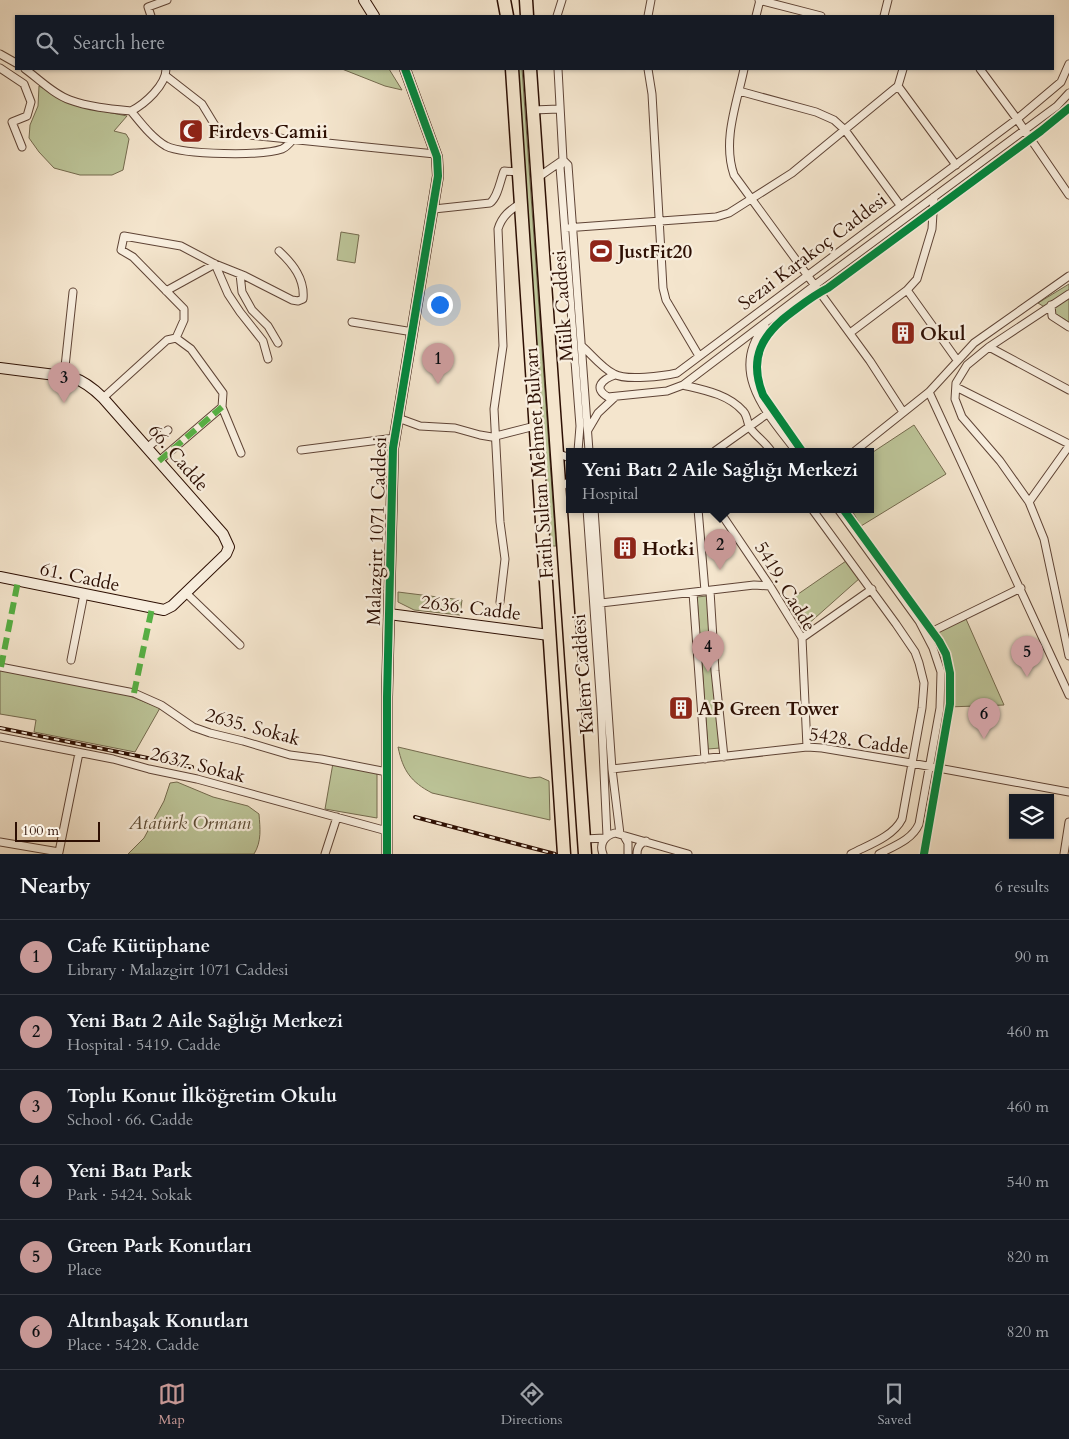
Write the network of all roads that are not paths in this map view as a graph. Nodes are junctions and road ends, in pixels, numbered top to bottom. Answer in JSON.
{"nodes":[{"id":1,"x":167,"y":0,"type":"edge"},
{"id":2,"x":364,"y":0,"type":"edge"},
{"id":3,"x":504,"y":0,"type":"edge"},
{"id":4,"x":508,"y":0,"type":"edge"},
{"id":5,"x":526,"y":0,"type":"edge"},
{"id":6,"x":562,"y":0,"type":"edge"},
{"id":7,"x":651,"y":0,"type":"edge"},
{"id":8,"x":759,"y":0,"type":"edge"},
{"id":9,"x":888,"y":0,"type":"edge"},
{"id":10,"x":151,"y":15,"type":"edge"},
{"id":11,"x":373,"y":15,"type":"edge"},
{"id":12,"x":508,"y":15,"type":"edge"},
{"id":13,"x":508,"y":15,"type":"edge"},
{"id":14,"x":527,"y":15,"type":"edge"},
{"id":15,"x":557,"y":15,"type":"edge"},
{"id":16,"x":648,"y":15,"type":"edge"},
{"id":17,"x":756,"y":15,"type":"edge"},
{"id":18,"x":817,"y":15,"type":"edge"},
{"id":19,"x":884,"y":15,"type":"edge"},
{"id":20,"x":0,"y":54,"type":"edge"},
{"id":21,"x":15,"y":62,"type":"edge"},
{"id":22,"x":1069,"y":64,"type":"edge"},
{"id":23,"x":0,"y":68,"type":"edge"},
{"id":24,"x":26,"y":70,"type":"edge"},
{"id":25,"x":404,"y":70,"type":"edge"},
{"id":26,"x":512,"y":70,"type":"edge"},
{"id":27,"x":530,"y":70,"type":"edge"},
{"id":28,"x":558,"y":70,"type":"edge"},
{"id":29,"x":648,"y":70,"type":"edge"},
{"id":30,"x":744,"y":70,"type":"edge"},
{"id":31,"x":903,"y":70,"type":"edge"},
{"id":32,"x":981,"y":70,"type":"edge"},
{"id":33,"x":166,"y":72,"type":"edge"},
{"id":34,"x":898,"y":86,"type":"junction"},
{"id":35,"x":739,"y":91,"type":"junction"},
{"id":36,"x":1069,"y":93,"type":"edge"},
{"id":37,"x":559,"y":109,"type":"junction"},
{"id":38,"x":131,"y":110,"type":"junction"},
{"id":39,"x":533,"y":110,"type":"junction"},
{"id":40,"x":1017,"y":119,"type":"junction"},
{"id":41,"x":845,"y":130,"type":"junction"},
{"id":42,"x":1025,"y":130,"type":"junction"},
{"id":43,"x":294,"y":138,"type":"junction"},
{"id":44,"x":22,"y":147,"type":"dead end"},
{"id":45,"x":435,"y":154,"type":"junction"},
{"id":46,"x":563,"y":160,"type":"junction"},
{"id":47,"x":956,"y":165,"type":"junction"},
{"id":48,"x":518,"y":172,"type":"junction"},
{"id":49,"x":537,"y":178,"type":"junction"},
{"id":50,"x":1069,"y":195,"type":"edge"},
{"id":51,"x":934,"y":197,"type":"junction"},
{"id":52,"x":752,"y":200,"type":"junction"},
{"id":53,"x":521,"y":203,"type":"junction"},
{"id":54,"x":900,"y":205,"type":"junction"},
{"id":55,"x":434,"y":209,"type":"junction"},
{"id":56,"x":660,"y":222,"type":"junction"},
{"id":57,"x":565,"y":228,"type":"junction"},
{"id":58,"x":573,"y":228,"type":"junction"},
{"id":59,"x":279,"y":251,"type":"dead end"},
{"id":60,"x":215,"y":264,"type":"junction"},
{"id":61,"x":240,"y":274,"type":"junction"},
{"id":62,"x":808,"y":276,"type":"junction"},
{"id":63,"x":1069,"y":276,"type":"edge"},
{"id":64,"x":815,"y":285,"type":"junction"},
{"id":65,"x":908,"y":290,"type":"junction"},
{"id":66,"x":166,"y":291,"type":"junction"},
{"id":67,"x":73,"y":292,"type":"dead end"},
{"id":68,"x":1069,"y":294,"type":"edge"},
{"id":69,"x":1051,"y":305,"type":"junction"},
{"id":70,"x":773,"y":316,"type":"junction"},
{"id":71,"x":352,"y":322,"type":"dead end"},
{"id":72,"x":1069,"y":327,"type":"edge"},
{"id":73,"x":412,"y":332,"type":"junction"},
{"id":74,"x":850,"y":333,"type":"junction"},
{"id":75,"x":176,"y":338,"type":"junction"},
{"id":76,"x":278,"y":342,"type":"dead end"},
{"id":77,"x":582,"y":346,"type":"junction"},
{"id":78,"x":989,"y":347,"type":"junction"},
{"id":79,"x":699,"y":356,"type":"junction"},
{"id":80,"x":268,"y":359,"type":"dead end"},
{"id":81,"x":957,"y":360,"type":"junction"},
{"id":82,"x":0,"y":368,"type":"edge"},
{"id":83,"x":615,"y":375,"type":"junction"},
{"id":84,"x":64,"y":376,"type":"junction"},
{"id":85,"x":683,"y":385,"type":"junction"},
{"id":86,"x":956,"y":387,"type":"junction"},
{"id":87,"x":1069,"y":390,"type":"edge"},
{"id":88,"x":929,"y":392,"type":"junction"},
{"id":89,"x":615,"y":397,"type":"junction"},
{"id":90,"x":104,"y":398,"type":"junction"},
{"id":91,"x":222,"y":407,"type":"junction"},
{"id":92,"x":903,"y":412,"type":"junction"},
{"id":93,"x":767,"y":414,"type":"junction"},
{"id":94,"x":398,"y":418,"type":"junction"},
{"id":95,"x":535,"y":426,"type":"junction"},
{"id":96,"x":749,"y":427,"type":"junction"},
{"id":97,"x":168,"y":430,"type":"dead end"},
{"id":98,"x":587,"y":430,"type":"junction"},
{"id":99,"x":496,"y":436,"type":"junction"},
{"id":100,"x":394,"y":438,"type":"junction"},
{"id":101,"x":1069,"y":445,"type":"edge"},
{"id":102,"x":147,"y":448,"type":"junction"},
{"id":103,"x":578,"y":448,"type":"edge"},
{"id":104,"x":589,"y":448,"type":"edge"},
{"id":105,"x":719,"y":448,"type":"edge"},
{"id":106,"x":769,"y":448,"type":"edge"},
{"id":107,"x":794,"y":448,"type":"edge"},
{"id":108,"x":859,"y":448,"type":"edge"},
{"id":109,"x":302,"y":450,"type":"dead end"},
{"id":110,"x":556,"y":452,"type":"junction"},
{"id":111,"x":241,"y":453,"type":"dead end"},
{"id":112,"x":566,"y":456,"type":"edge"},
{"id":113,"x":159,"y":461,"type":"junction"},
{"id":114,"x":566,"y":483,"type":"edge"},
{"id":115,"x":558,"y":488,"type":"junction"},
{"id":116,"x":1029,"y":502,"type":"junction"},
{"id":117,"x":587,"y":513,"type":"edge"},
{"id":118,"x":594,"y":513,"type":"edge"},
{"id":119,"x":698,"y":513,"type":"edge"},
{"id":120,"x":721,"y":513,"type":"edge"},
{"id":121,"x":815,"y":513,"type":"edge"},
{"id":122,"x":841,"y":513,"type":"edge"},
{"id":123,"x":0,"y":577,"type":"edge"},
{"id":124,"x":770,"y":586,"type":"junction"},
{"id":125,"x":1020,"y":588,"type":"junction"},
{"id":126,"x":872,"y":589,"type":"junction"},
{"id":127,"x":708,"y":591,"type":"junction"},
{"id":128,"x":186,"y":593,"type":"junction"},
{"id":129,"x":693,"y":593,"type":"junction"},
{"id":130,"x":84,"y":594,"type":"junction"},
{"id":131,"x":500,"y":602,"type":"dead end"},
{"id":132,"x":601,"y":603,"type":"junction"},
{"id":133,"x":152,"y":608,"type":"joint"},
{"id":134,"x":389,"y":614,"type":"junction"},
{"id":135,"x":927,"y":634,"type":"junction"},
{"id":136,"x":549,"y":635,"type":"junction"},
{"id":137,"x":802,"y":638,"type":"junction"},
{"id":138,"x":240,"y":645,"type":"dead end"},
{"id":139,"x":1069,"y":656,"type":"edge"},
{"id":140,"x":71,"y":660,"type":"dead end"},
{"id":141,"x":0,"y":667,"type":"edge"},
{"id":142,"x":1069,"y":695,"type":"edge"},
{"id":143,"x":0,"y":737,"type":"edge"},
{"id":144,"x":807,"y":747,"type":"junction"},
{"id":145,"x":79,"y":753,"type":"junction"},
{"id":146,"x":724,"y":757,"type":"junction"},
{"id":147,"x":705,"y":759,"type":"junction"},
{"id":148,"x":911,"y":763,"type":"junction"},
{"id":149,"x":931,"y":766,"type":"junction"},
{"id":150,"x":612,"y":769,"type":"junction"},
{"id":151,"x":387,"y":772,"type":"junction"},
{"id":152,"x":1069,"y":792,"type":"edge"},
{"id":153,"x":337,"y":817,"type":"junction"},
{"id":154,"x":1069,"y":822,"type":"edge"},
{"id":155,"x":387,"y":830,"type":"junction"},
{"id":156,"x":622,"y":835,"type":"junction"},
{"id":157,"x":606,"y":837,"type":"junction"},
{"id":158,"x":584,"y":839,"type":"junction"},
{"id":159,"x":646,"y":841,"type":"junction"},
{"id":160,"x":0,"y":842,"type":"edge"},
{"id":161,"x":325,"y":854,"type":"edge"},
{"id":162,"x":387,"y":854,"type":"edge"},
{"id":163,"x":564,"y":854,"type":"edge"},
{"id":164,"x":585,"y":854,"type":"edge"},
{"id":165,"x":603,"y":854,"type":"edge"},
{"id":166,"x":628,"y":854,"type":"edge"},
{"id":167,"x":637,"y":854,"type":"edge"},
{"id":168,"x":688,"y":854,"type":"edge"},
{"id":169,"x":851,"y":854,"type":"edge"},
{"id":170,"x":879,"y":854,"type":"edge"},
{"id":171,"x":1064,"y":854,"type":"edge"}],
"edges":[{"from":1,"to":10,"type":"street"},
{"from":2,"to":11,"type":"street"},
{"from":3,"to":12,"type":"highway"},
{"from":4,"to":13,"type":"highway"},
{"from":5,"to":14,"type":"highway"},
{"from":6,"to":15,"type":"street"},
{"from":7,"to":16,"type":"street"},
{"from":8,"to":17,"type":"street"},
{"from":8,"to":18,"type":"street"},
{"from":9,"to":19,"type":"street"},
{"from":20,"to":21,"type":"street"},
{"from":22,"to":40,"type":"street","name":"Sezai Karakoç Caddesi"},
{"from":23,"to":44,"type":"street"},
{"from":24,"to":38,"type":"street"},
{"from":25,"to":45,"type":"street","name":"Malazgirt 1071 Caddesi"},
{"from":26,"to":48,"type":"highway","name":"Fatih Sultan Mehmet Bulvarı"},
{"from":27,"to":39,"type":"highway","name":"Fatih Sultan Mehmet Bulvarı"},
{"from":28,"to":37,"type":"street","name":"Mülk Caddesi"},
{"from":29,"to":56,"type":"street"},
{"from":30,"to":35,"type":"street"},
{"from":31,"to":34,"type":"street"},
{"from":32,"to":40,"type":"street"},
{"from":33,"to":38,"type":"street"},
{"from":33,"to":43,"type":"street"},
{"from":34,"to":41,"type":"street"},
{"from":34,"to":47,"type":"street"},
{"from":35,"to":41,"type":"street"},
{"from":35,"to":52,"type":"street"},
{"from":36,"to":42,"type":"street"},
{"from":37,"to":39,"type":"street"},
{"from":37,"to":46,"type":"street","name":"Mülk Caddesi"},
{"from":38,"to":43,"type":"street"},
{"from":39,"to":49,"type":"highway","name":"Fatih Sultan Mehmet Bulvarı"},
{"from":40,"to":42,"type":"street"},
{"from":40,"to":47,"type":"street","name":"Sezai Karakoç Caddesi"},
{"from":41,"to":52,"type":"street"},
{"from":41,"to":54,"type":"street"},
{"from":42,"to":50,"type":"street"},
{"from":42,"to":51,"type":"street"},
{"from":43,"to":45,"type":"street"},
{"from":45,"to":55,"type":"street","name":"Malazgirt 1071 Caddesi"},
{"from":46,"to":49,"type":"street"},
{"from":46,"to":57,"type":"street","name":"Mülk Caddesi"},
{"from":46,"to":58,"type":"street","name":"Mülk Caddesi"},
{"from":47,"to":54,"type":"street","name":"Sezai Karakoç Caddesi"},
{"from":48,"to":53,"type":"highway","name":"Fatih Sultan Mehmet Bulvarı"},
{"from":48,"to":55,"type":"street"},
{"from":49,"to":110,"type":"highway","name":"Fatih Sultan Mehmet Bulvarı"},
{"from":51,"to":64,"type":"street"},
{"from":51,"to":65,"type":"street"},
{"from":52,"to":56,"type":"street"},
{"from":52,"to":62,"type":"street"},
{"from":53,"to":95,"type":"highway","name":"Fatih Sultan Mehmet Bulvarı"},
{"from":53,"to":99,"type":"street"},
{"from":54,"to":62,"type":"street","name":"Sezai Karakoç Caddesi"},
{"from":55,"to":73,"type":"street","name":"Malazgirt 1071 Caddesi"},
{"from":56,"to":58,"type":"street"},
{"from":56,"to":79,"type":"street"},
{"from":57,"to":58,"type":"street"},
{"from":57,"to":103,"type":"street","name":"Mülk Caddesi"},
{"from":58,"to":77,"type":"street","name":"Mülk Caddesi"},
{"from":59,"to":61,"type":"street"},
{"from":60,"to":61,"type":"street"},
{"from":60,"to":66,"type":"street"},
{"from":60,"to":66,"type":"street"},
{"from":60,"to":80,"type":"street"},
{"from":61,"to":76,"type":"street"},
{"from":62,"to":64,"type":"street"},
{"from":62,"to":79,"type":"street","name":"Sezai Karakoç Caddesi"},
{"from":63,"to":81,"type":"street"},
{"from":64,"to":70,"type":"street"},
{"from":64,"to":74,"type":"street"},
{"from":65,"to":74,"type":"street"},
{"from":65,"to":81,"type":"street"},
{"from":66,"to":75,"type":"street"},
{"from":67,"to":84,"type":"street"},
{"from":68,"to":69,"type":"street"},
{"from":69,"to":72,"type":"street"},
{"from":69,"to":78,"type":"street"},
{"from":70,"to":85,"type":"street"},
{"from":70,"to":93,"type":"street"},
{"from":71,"to":73,"type":"street"},
{"from":73,"to":94,"type":"street","name":"Malazgirt 1071 Caddesi"},
{"from":74,"to":92,"type":"street"},
{"from":75,"to":90,"type":"street"},
{"from":75,"to":91,"type":"street"},
{"from":77,"to":83,"type":"street"},
{"from":77,"to":98,"type":"street","name":"Mülk Caddesi"},
{"from":78,"to":86,"type":"street"},
{"from":78,"to":87,"type":"street"},
{"from":79,"to":83,"type":"street","name":"Sezai Karakoç Caddesi"},
{"from":81,"to":88,"type":"street"},
{"from":82,"to":84,"type":"street","name":"66. Cadde"},
{"from":83,"to":89,"type":"street"},
{"from":84,"to":90,"type":"street","name":"66. Cadde"},
{"from":85,"to":89,"type":"street"},
{"from":85,"to":96,"type":"street"},
{"from":86,"to":101,"type":"street"},
{"from":86,"to":116,"type":"street"},
{"from":88,"to":92,"type":"street"},
{"from":88,"to":125,"type":"street"},
{"from":89,"to":98,"type":"street"},
{"from":90,"to":102,"type":"street","name":"66. Cadde"},
{"from":91,"to":111,"type":"street"},
{"from":91,"to":113,"type":"street"},
{"from":92,"to":108,"type":"street"},
{"from":93,"to":96,"type":"street"},
{"from":93,"to":107,"type":"street"},
{"from":94,"to":99,"type":"street"},
{"from":94,"to":100,"type":"street","name":"Malazgirt 1071 Caddesi"},
{"from":95,"to":99,"type":"street"},
{"from":95,"to":136,"type":"highway","name":"Fatih Sultan Mehmet Bulvarı"},
{"from":96,"to":105,"type":"street"},
{"from":96,"to":106,"type":"street"},
{"from":97,"to":102,"type":"street"},
{"from":98,"to":104,"type":"street","name":"Mülk Caddesi"},
{"from":99,"to":131,"type":"street"},
{"from":100,"to":109,"type":"street"},
{"from":100,"to":134,"type":"street","name":"Malazgirt 1071 Caddesi"},
{"from":101,"to":116,"type":"street"},
{"from":102,"to":113,"type":"street","name":"66. Cadde"},
{"from":110,"to":112,"type":"street"},
{"from":110,"to":115,"type":"highway","name":"Fatih Sultan Mehmet Bulvarı"},
{"from":113,"to":128,"type":"street","name":"66. Cadde"},
{"from":114,"to":115,"type":"street"},
{"from":115,"to":158,"type":"highway","name":"Fatih Sultan Mehmet Bulvarı"},
{"from":116,"to":139,"type":"street"},
{"from":117,"to":157,"type":"street","name":"Kalem Caddesi"},
{"from":118,"to":132,"type":"street","name":"Kalem Caddesi"},
{"from":119,"to":127,"type":"street"},
{"from":120,"to":124,"type":"street","name":"5419. Cadde"},
{"from":121,"to":126,"type":"street"},
{"from":122,"to":135,"type":"street"},
{"from":123,"to":130,"type":"street","name":"61. Cadde"},
{"from":124,"to":127,"type":"street"},
{"from":124,"to":137,"type":"street","name":"5419. Cadde"},
{"from":125,"to":135,"type":"street"},
{"from":125,"to":142,"type":"street"},
{"from":126,"to":137,"type":"street"},
{"from":126,"to":148,"type":"street"},
{"from":127,"to":129,"type":"street"},
{"from":127,"to":146,"type":"street"},
{"from":128,"to":133,"type":"street","name":"66. Cadde"},
{"from":128,"to":138,"type":"street"},
{"from":129,"to":132,"type":"street"},
{"from":129,"to":147,"type":"street"},
{"from":130,"to":133,"type":"street","name":"61. Cadde"},
{"from":130,"to":140,"type":"street"},
{"from":132,"to":150,"type":"street","name":"Kalem Caddesi"},
{"from":134,"to":136,"type":"street","name":"2636. Cadde"},
{"from":134,"to":151,"type":"street","name":"Malazgirt 1071 Caddesi"},
{"from":135,"to":149,"type":"street"},
{"from":136,"to":163,"type":"highway","name":"Fatih Sultan Mehmet Bulvarı"},
{"from":137,"to":144,"type":"street","name":"5419. Cadde"},
{"from":141,"to":151,"type":"street","name":"2635. Sokak"},
{"from":143,"to":145,"type":"street","name":"2637. Sokak"},
{"from":144,"to":146,"type":"street","name":"5428. Cadde"},
{"from":144,"to":148,"type":"street","name":"5428. Cadde"},
{"from":145,"to":153,"type":"street","name":"2637. Sokak"},
{"from":145,"to":160,"type":"street"},
{"from":146,"to":147,"type":"street","name":"5428. Cadde"},
{"from":147,"to":150,"type":"street","name":"5428. Cadde"},
{"from":148,"to":149,"type":"street","name":"5428. Cadde"},
{"from":148,"to":169,"type":"street"},
{"from":149,"to":152,"type":"street","name":"5428. Cadde"},
{"from":149,"to":170,"type":"street"},
{"from":150,"to":156,"type":"street","name":"Kalem Caddesi"},
{"from":151,"to":155,"type":"street","name":"Malazgirt 1071 Caddesi"},
{"from":153,"to":155,"type":"street","name":"2637. Sokak"},
{"from":153,"to":161,"type":"street"},
{"from":154,"to":171,"type":"street"},
{"from":155,"to":162,"type":"street","name":"Malazgirt 1071 Caddesi"},
{"from":156,"to":157,"type":"street"},
{"from":156,"to":159,"type":"street"},
{"from":156,"to":166,"type":"street","name":"Kalem Caddesi"},
{"from":157,"to":158,"type":"street"},
{"from":157,"to":165,"type":"street","name":"Kalem Caddesi"},
{"from":158,"to":164,"type":"highway","name":"Fatih Sultan Mehmet Bulvarı"},
{"from":159,"to":167,"type":"street"},
{"from":159,"to":168,"type":"street"}]}
